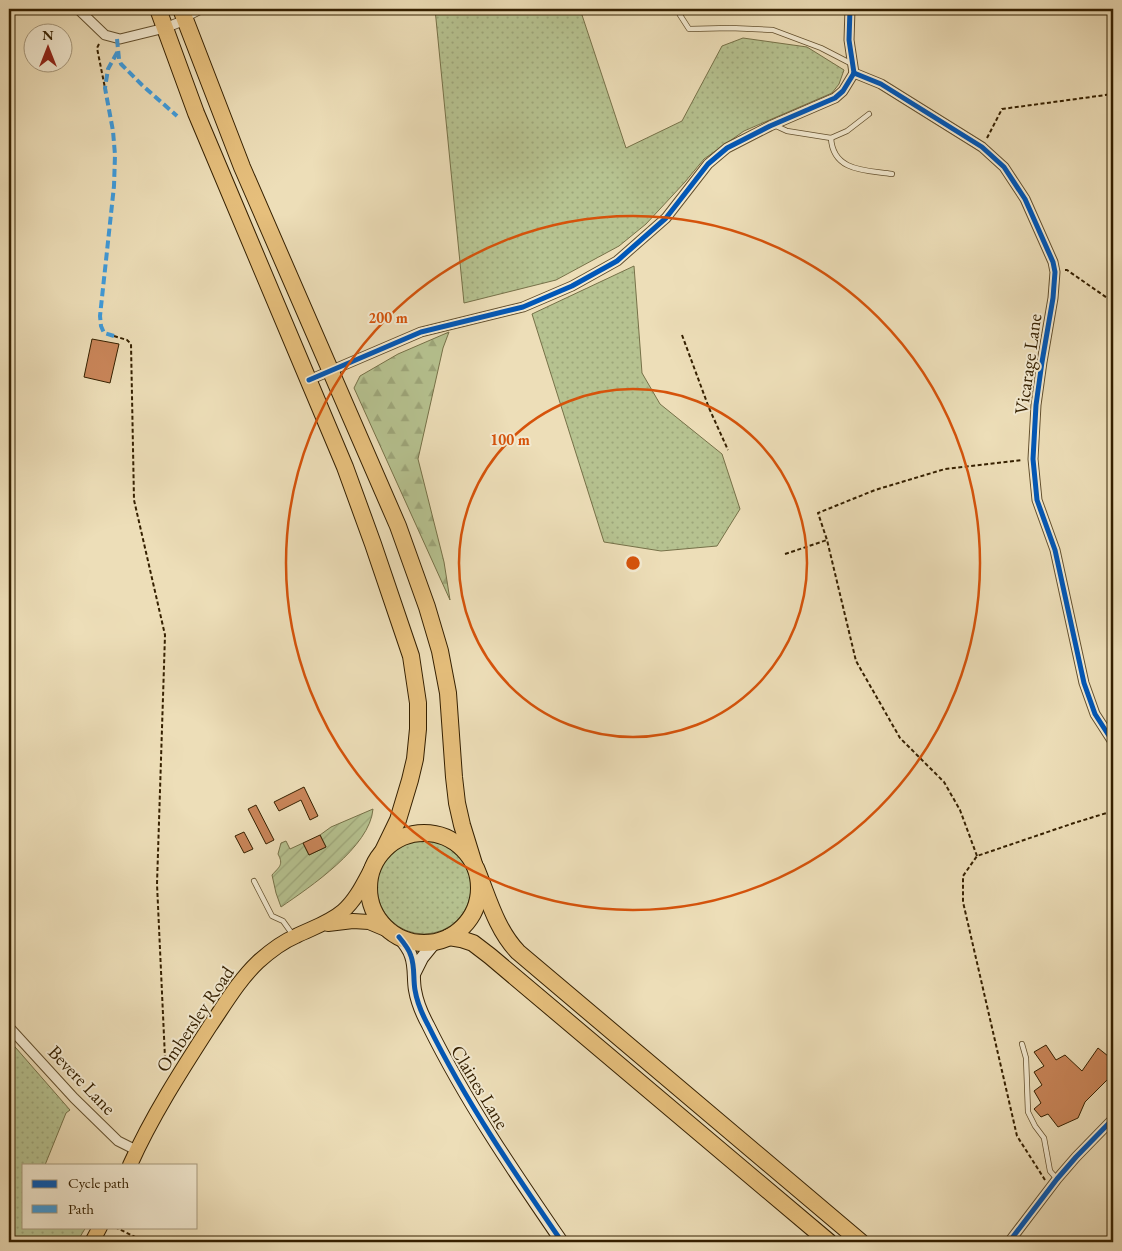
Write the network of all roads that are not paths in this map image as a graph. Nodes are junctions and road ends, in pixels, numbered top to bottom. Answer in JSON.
{"nodes":[{"id":1,"x":78,"y":9,"type":"edge"},
{"id":2,"x":158,"y":9,"type":"edge"},
{"id":3,"x":206,"y":9,"type":"edge"},
{"id":4,"x":677,"y":9,"type":"edge"},
{"id":5,"x":850,"y":9,"type":"edge"},
{"id":6,"x":183,"y":14,"type":"edge"},
{"id":7,"x":165,"y":28,"type":"junction"},
{"id":8,"x":854,"y":69,"type":"junction"},
{"id":9,"x":869,"y":114,"type":"dead end"},
{"id":10,"x":773,"y":124,"type":"junction"},
{"id":11,"x":831,"y":138,"type":"junction"},
{"id":12,"x":892,"y":174,"type":"dead end"},
{"id":13,"x":330,"y":371,"type":"junction"},
{"id":14,"x":309,"y":380,"type":"junction"},
{"id":15,"x":1113,"y":742,"type":"edge"},
{"id":16,"x":379,"y":857,"type":"junction"},
{"id":17,"x":475,"y":866,"type":"junction"},
{"id":18,"x":254,"y":882,"type":"dead end"},
{"id":19,"x":323,"y":924,"type":"junction"},
{"id":20,"x":393,"y":933,"type":"junction"},
{"id":21,"x":294,"y":936,"type":"junction"},
{"id":22,"x":442,"y":940,"type":"junction"},
{"id":23,"x":414,"y":974,"type":"junction"},
{"id":24,"x":9,"y":1026,"type":"edge"},
{"id":25,"x":1022,"y":1044,"type":"dead end"},
{"id":26,"x":1113,"y":1119,"type":"edge"},
{"id":27,"x":136,"y":1150,"type":"junction"},
{"id":28,"x":130,"y":1164,"type":"edge"},
{"id":29,"x":1057,"y":1179,"type":"junction"},
{"id":30,"x":99,"y":1228,"type":"edge"},
{"id":31,"x":92,"y":1242,"type":"edge"},
{"id":32,"x":562,"y":1242,"type":"edge"},
{"id":33,"x":829,"y":1242,"type":"edge"},
{"id":34,"x":861,"y":1242,"type":"edge"},
{"id":35,"x":1009,"y":1242,"type":"edge"}],
"edges":[{"from":1,"to":7,"type":"street"},
{"from":2,"to":7,"type":"highway"},
{"from":3,"to":6,"type":"lane"},
{"from":4,"to":8,"type":"lane"},
{"from":5,"to":8,"type":"street"},
{"from":6,"to":7,"type":"street"},
{"from":6,"to":13,"type":"highway"},
{"from":7,"to":14,"type":"highway"},
{"from":8,"to":10,"type":"street"},
{"from":8,"to":15,"type":"street","name":"Vicarage Lane"},
{"from":9,"to":11,"type":"lane"},
{"from":10,"to":11,"type":"lane"},
{"from":10,"to":13,"type":"street"},
{"from":11,"to":12,"type":"lane"},
{"from":13,"to":14,"type":"street"},
{"from":13,"to":17,"type":"highway"},
{"from":14,"to":16,"type":"highway"},
{"from":16,"to":17,"type":"highway"},
{"from":16,"to":19,"type":"main road","name":"Ombersley Road"},
{"from":16,"to":20,"type":"highway"},
{"from":17,"to":22,"type":"highway"},
{"from":17,"to":34,"type":"highway"},
{"from":18,"to":21,"type":"lane"},
{"from":19,"to":20,"type":"main road","name":"Ombersley Road"},
{"from":19,"to":21,"type":"main road","name":"Ombersley Road"},
{"from":20,"to":22,"type":"highway"},
{"from":20,"to":23,"type":"street","name":"Claines Lane"},
{"from":21,"to":27,"type":"main road","name":"Ombersley Road"},
{"from":22,"to":23,"type":"street"},
{"from":22,"to":33,"type":"highway"},
{"from":23,"to":32,"type":"street","name":"Claines Lane"},
{"from":24,"to":27,"type":"street","name":"Bevere Lane"},
{"from":25,"to":29,"type":"lane"},
{"from":26,"to":29,"type":"street"},
{"from":27,"to":28,"type":"main road","name":"Ombersley Road"},
{"from":29,"to":35,"type":"street"},
{"from":30,"to":31,"type":"main road"}]}
